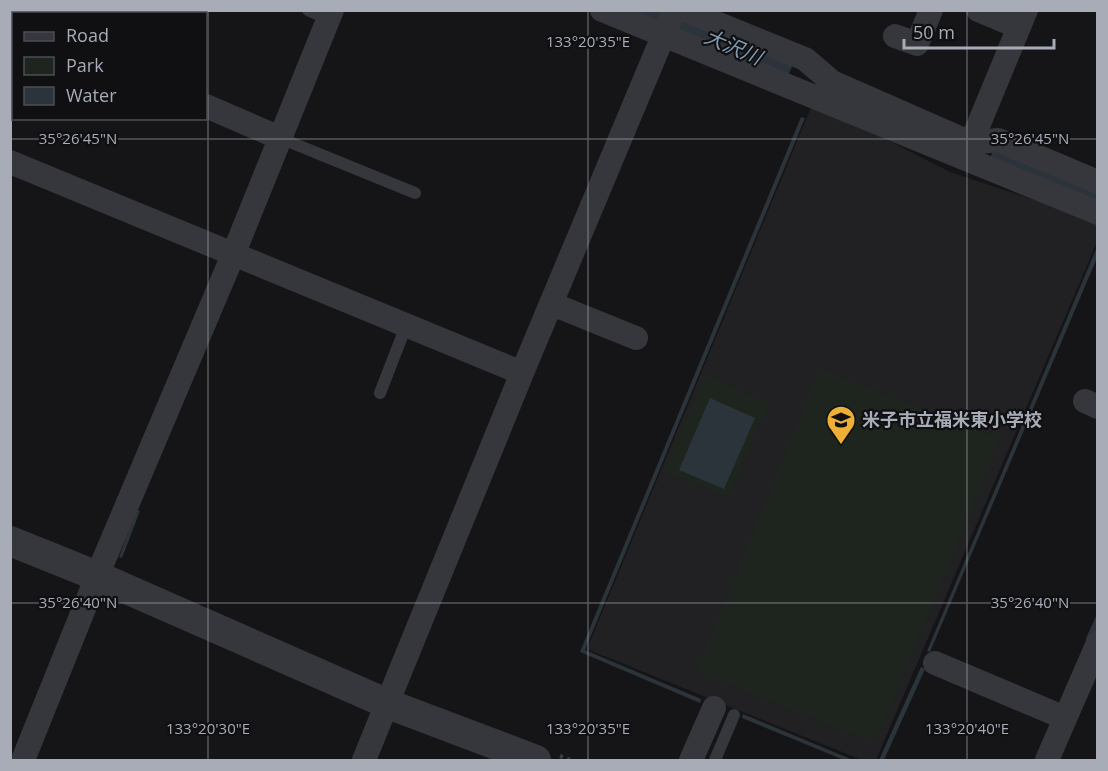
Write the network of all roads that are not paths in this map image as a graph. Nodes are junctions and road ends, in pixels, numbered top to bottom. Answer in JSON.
{"nodes":[{"id":1,"x":602,"y":10,"type":"edge"},
{"id":2,"x":674,"y":10,"type":"edge"},
{"id":3,"x":684,"y":10,"type":"edge"},
{"id":4,"x":931,"y":10,"type":"edge"},
{"id":5,"x":978,"y":10,"type":"edge"},
{"id":6,"x":323,"y":13,"type":"edge"},
{"id":7,"x":1022,"y":19,"type":"edge"},
{"id":8,"x":664,"y":34,"type":"junction"},
{"id":9,"x":895,"y":36,"type":"dead end"},
{"id":10,"x":207,"y":106,"type":"edge"},
{"id":11,"x":280,"y":138,"type":"junction"},
{"id":12,"x":968,"y":150,"type":"junction"},
{"id":13,"x":10,"y":162,"type":"edge"},
{"id":14,"x":1098,"y":182,"type":"edge"},
{"id":15,"x":416,"y":193,"type":"dead end"},
{"id":16,"x":1098,"y":213,"type":"edge"},
{"id":17,"x":233,"y":255,"type":"junction"},
{"id":18,"x":552,"y":304,"type":"junction"},
{"id":19,"x":406,"y":326,"type":"junction"},
{"id":20,"x":636,"y":338,"type":"dead end"},
{"id":21,"x":522,"y":373,"type":"junction"},
{"id":22,"x":380,"y":393,"type":"dead end"},
{"id":23,"x":10,"y":541,"type":"edge"},
{"id":24,"x":97,"y":576,"type":"junction"},
{"id":25,"x":1098,"y":643,"type":"edge"},
{"id":26,"x":935,"y":663,"type":"dead end"},
{"id":27,"x":1093,"y":669,"type":"edge"},
{"id":28,"x":388,"y":704,"type":"junction"},
{"id":29,"x":724,"y":712,"type":"joint"},
{"id":30,"x":1065,"y":718,"type":"junction"},
{"id":31,"x":525,"y":758,"type":"edge"},
{"id":32,"x":23,"y":760,"type":"edge"},
{"id":33,"x":364,"y":760,"type":"edge"},
{"id":34,"x":691,"y":760,"type":"edge"},
{"id":35,"x":715,"y":760,"type":"edge"},
{"id":36,"x":1047,"y":760,"type":"edge"}],
"edges":[{"from":1,"to":8,"type":"street"},
{"from":2,"to":8,"type":"street"},
{"from":3,"to":12,"type":"street"},
{"from":4,"to":9,"type":"street"},
{"from":5,"to":7,"type":"street"},
{"from":6,"to":11,"type":"street"},
{"from":7,"to":12,"type":"street"},
{"from":8,"to":12,"type":"street"},
{"from":8,"to":18,"type":"street"},
{"from":10,"to":11,"type":"street"},
{"from":11,"to":15,"type":"lane"},
{"from":11,"to":17,"type":"street"},
{"from":12,"to":14,"type":"street"},
{"from":12,"to":16,"type":"street"},
{"from":13,"to":17,"type":"street"},
{"from":17,"to":19,"type":"street"},
{"from":17,"to":24,"type":"street"},
{"from":18,"to":20,"type":"street"},
{"from":18,"to":21,"type":"street"},
{"from":19,"to":21,"type":"street"},
{"from":19,"to":22,"type":"lane"},
{"from":21,"to":28,"type":"street"},
{"from":23,"to":24,"type":"street"},
{"from":24,"to":28,"type":"street"},
{"from":24,"to":32,"type":"street"},
{"from":25,"to":27,"type":"street"},
{"from":26,"to":30,"type":"street"},
{"from":27,"to":30,"type":"street"},
{"from":28,"to":31,"type":"street"},
{"from":28,"to":33,"type":"street"},
{"from":29,"to":34,"type":"street"},
{"from":29,"to":35,"type":"lane"},
{"from":30,"to":36,"type":"street"}]}
